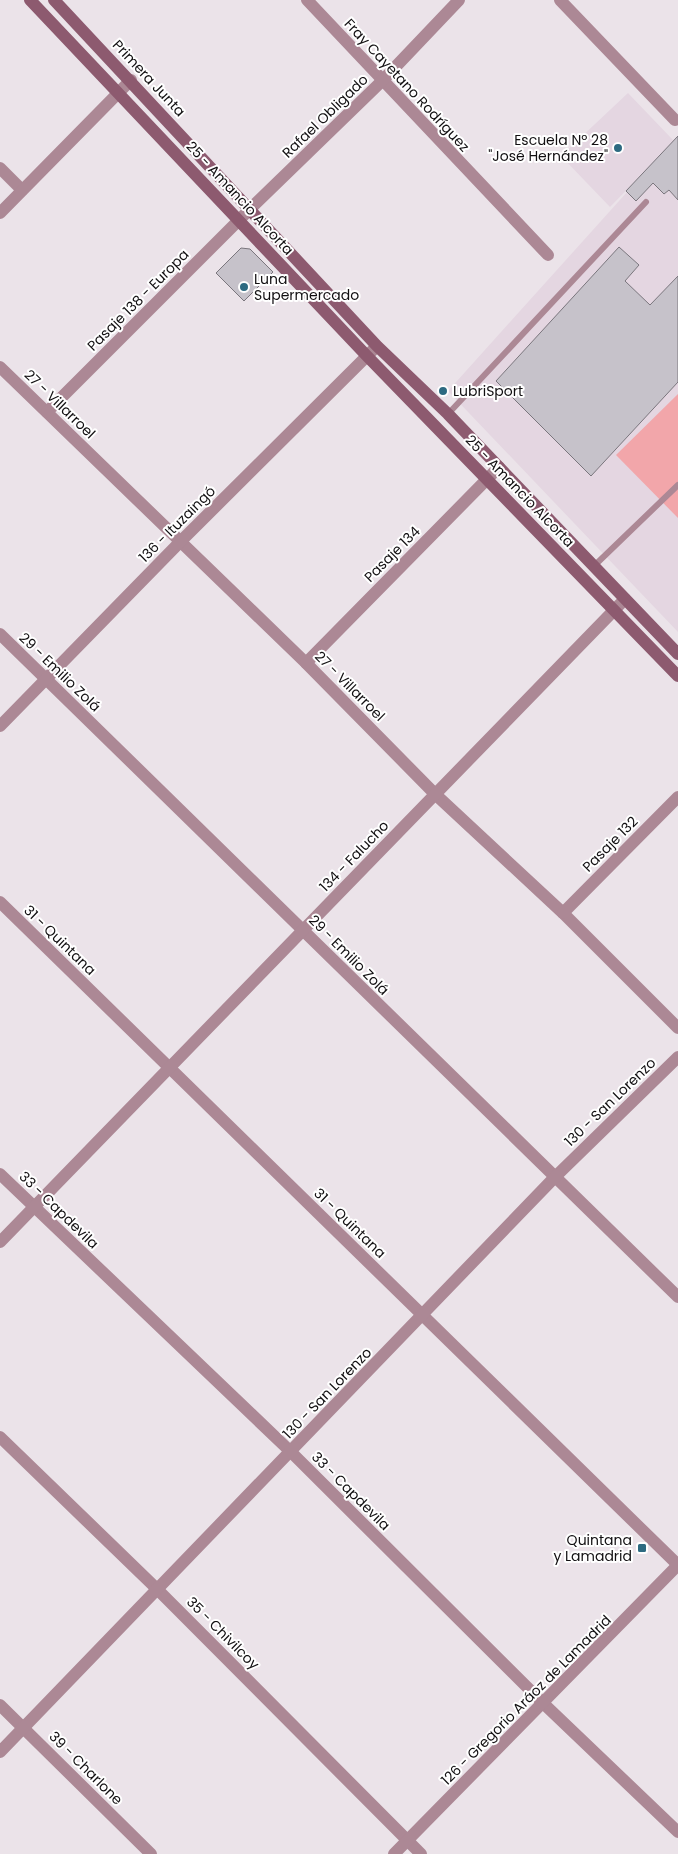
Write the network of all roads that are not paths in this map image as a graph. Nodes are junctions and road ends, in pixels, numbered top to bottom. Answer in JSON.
{"nodes":[{"id":1,"x":30,"y":0,"type":"edge"},
{"id":2,"x":54,"y":0,"type":"edge"},
{"id":3,"x":307,"y":0,"type":"edge"},
{"id":4,"x":460,"y":0,"type":"edge"},
{"id":5,"x":560,"y":0,"type":"edge"},
{"id":6,"x":131,"y":80,"type":"junction"},
{"id":7,"x":382,"y":81,"type":"junction"},
{"id":8,"x":119,"y":92,"type":"junction"},
{"id":9,"x":675,"y":120,"type":"dead end"},
{"id":10,"x":0,"y":168,"type":"edge"},
{"id":11,"x":22,"y":190,"type":"junction"},
{"id":12,"x":646,"y":202,"type":"dead end"},
{"id":13,"x":250,"y":209,"type":"junction"},
{"id":14,"x":0,"y":213,"type":"edge"},
{"id":15,"x":239,"y":220,"type":"junction"},
{"id":16,"x":548,"y":255,"type":"dead end"},
{"id":17,"x":377,"y":346,"type":"junction"},
{"id":18,"x":366,"y":355,"type":"junction"},
{"id":19,"x":0,"y":366,"type":"edge"},
{"id":20,"x":47,"y":412,"type":"junction"},
{"id":21,"x":448,"y":414,"type":"junction"},
{"id":22,"x":499,"y":466,"type":"junction"},
{"id":23,"x":487,"y":478,"type":"junction"},
{"id":24,"x":678,"y":485,"type":"edge"},
{"id":25,"x":180,"y":542,"type":"junction"},
{"id":26,"x":594,"y":566,"type":"junction"},
{"id":27,"x":625,"y":599,"type":"junction"},
{"id":28,"x":614,"y":610,"type":"junction"},
{"id":29,"x":0,"y":634,"type":"edge"},
{"id":30,"x":678,"y":654,"type":"edge"},
{"id":31,"x":306,"y":663,"type":"junction"},
{"id":32,"x":678,"y":676,"type":"edge"},
{"id":33,"x":46,"y":679,"type":"junction"},
{"id":34,"x":0,"y":726,"type":"edge"},
{"id":35,"x":435,"y":794,"type":"junction"},
{"id":36,"x":678,"y":797,"type":"edge"},
{"id":37,"x":0,"y":902,"type":"edge"},
{"id":38,"x":563,"y":913,"type":"junction"},
{"id":39,"x":303,"y":930,"type":"junction"},
{"id":40,"x":678,"y":1028,"type":"edge"},
{"id":41,"x":678,"y":1057,"type":"edge"},
{"id":42,"x":170,"y":1068,"type":"junction"},
{"id":43,"x":0,"y":1174,"type":"edge"},
{"id":44,"x":554,"y":1178,"type":"junction"},
{"id":45,"x":34,"y":1207,"type":"junction"},
{"id":46,"x":0,"y":1242,"type":"edge"},
{"id":47,"x":678,"y":1297,"type":"edge"},
{"id":48,"x":423,"y":1316,"type":"junction"},
{"id":49,"x":0,"y":1437,"type":"edge"},
{"id":50,"x":291,"y":1452,"type":"junction"},
{"id":51,"x":678,"y":1565,"type":"edge"},
{"id":52,"x":158,"y":1590,"type":"junction"},
{"id":53,"x":0,"y":1704,"type":"edge"},
{"id":54,"x":544,"y":1704,"type":"junction"},
{"id":55,"x":23,"y":1727,"type":"junction"},
{"id":56,"x":0,"y":1752,"type":"edge"},
{"id":57,"x":678,"y":1832,"type":"edge"},
{"id":58,"x":408,"y":1840,"type":"junction"},
{"id":59,"x":151,"y":1854,"type":"edge"},
{"id":60,"x":394,"y":1854,"type":"edge"},
{"id":61,"x":422,"y":1854,"type":"edge"}],
"edges":[{"from":1,"to":8,"type":"main road","name":"25 - Amancio Alcorta"},
{"from":2,"to":6,"type":"main road","name":"Primera Junta"},
{"from":3,"to":7,"type":"street","name":"Fray Cayetano Rodríguez"},
{"from":4,"to":7,"type":"street","name":"Rafael Obligado"},
{"from":5,"to":9,"type":"street"},
{"from":6,"to":8,"type":"street"},
{"from":6,"to":13,"type":"main road","name":"Primera Junta"},
{"from":7,"to":13,"type":"street","name":"Rafael Obligado"},
{"from":7,"to":16,"type":"street","name":"Fray Cayetano Rodríguez"},
{"from":8,"to":11,"type":"street"},
{"from":8,"to":15,"type":"main road","name":"25 - Amancio Alcorta"},
{"from":10,"to":11,"type":"street"},
{"from":11,"to":14,"type":"street"},
{"from":12,"to":21,"type":"lane"},
{"from":13,"to":15,"type":"street","name":"Pasaje 138 - Europa"},
{"from":13,"to":17,"type":"main road","name":"Primera Junta"},
{"from":15,"to":18,"type":"main road","name":"25 - Amancio Alcorta"},
{"from":15,"to":20,"type":"street","name":"Pasaje 138 - Europa"},
{"from":17,"to":18,"type":"street","name":"136 - Ituzaingó"},
{"from":17,"to":21,"type":"main road","name":"Primera Junta"},
{"from":18,"to":23,"type":"main road","name":"25 - Amancio Alcorta"},
{"from":18,"to":25,"type":"street","name":"136 - Ituzaingó"},
{"from":19,"to":20,"type":"street","name":"27 - Villarroel"},
{"from":20,"to":25,"type":"street","name":"27 - Villarroel"},
{"from":21,"to":22,"type":"main road","name":"Primera Junta"},
{"from":22,"to":23,"type":"street","name":"Pasaje 134"},
{"from":22,"to":26,"type":"main road","name":"Primera Junta"},
{"from":23,"to":28,"type":"main road","name":"25 - Amancio Alcorta"},
{"from":23,"to":31,"type":"street","name":"Pasaje 134"},
{"from":24,"to":26,"type":"lane"},
{"from":25,"to":31,"type":"street","name":"27 - Villarroel"},
{"from":25,"to":33,"type":"street","name":"136 - Ituzaingó"},
{"from":26,"to":27,"type":"main road","name":"Primera Junta"},
{"from":27,"to":28,"type":"street","name":"134 - Falucho"},
{"from":27,"to":30,"type":"main road","name":"Primera Junta"},
{"from":28,"to":32,"type":"main road","name":"25 - Amancio Alcorta"},
{"from":28,"to":35,"type":"street","name":"134 - Falucho"},
{"from":29,"to":33,"type":"street","name":"29 - Emilio Zolá"},
{"from":31,"to":35,"type":"street","name":"27 - Villarroel"},
{"from":33,"to":34,"type":"street","name":"136 - Ituzaingó"},
{"from":33,"to":39,"type":"street","name":"29 - Emilio Zolá"},
{"from":35,"to":38,"type":"street","name":"27 - Villarroel"},
{"from":35,"to":39,"type":"street","name":"134 - Falucho"},
{"from":36,"to":38,"type":"street","name":"Pasaje 132"},
{"from":37,"to":42,"type":"street","name":"31 - Quintana"},
{"from":38,"to":40,"type":"street","name":"27 - Villarroel"},
{"from":39,"to":42,"type":"street","name":"134 - Falucho"},
{"from":39,"to":44,"type":"street","name":"29 - Emilio Zolá"},
{"from":41,"to":44,"type":"street","name":"130 - San Lorenzo"},
{"from":42,"to":45,"type":"street","name":"134 - Falucho"},
{"from":42,"to":48,"type":"street","name":"31 - Quintana"},
{"from":43,"to":45,"type":"street","name":"33 - Capdevila"},
{"from":44,"to":47,"type":"street","name":"29 - Emilio Zolá"},
{"from":44,"to":48,"type":"street","name":"130 - San Lorenzo"},
{"from":45,"to":46,"type":"street","name":"134 - Falucho"},
{"from":45,"to":50,"type":"street","name":"33 - Capdevila"},
{"from":48,"to":50,"type":"street","name":"130 - San Lorenzo"},
{"from":48,"to":51,"type":"street","name":"31 - Quintana"},
{"from":49,"to":52,"type":"street","name":"35 - Chivilcoy"},
{"from":50,"to":52,"type":"street","name":"130 - San Lorenzo"},
{"from":50,"to":54,"type":"street","name":"33 - Capdevila"},
{"from":51,"to":54,"type":"street","name":"126 - Gregorio Aráoz de Lamadrid"},
{"from":52,"to":55,"type":"street","name":"130 - San Lorenzo"},
{"from":52,"to":58,"type":"street","name":"35 - Chivilcoy"},
{"from":53,"to":55,"type":"street","name":"39 - Charlone"},
{"from":54,"to":57,"type":"street","name":"33 - Capdevila"},
{"from":54,"to":58,"type":"street","name":"126 - Gregorio Aráoz de Lamadrid"},
{"from":55,"to":56,"type":"street","name":"130 - San Lorenzo"},
{"from":55,"to":59,"type":"street","name":"39 - Charlone"},
{"from":58,"to":60,"type":"street","name":"126 - Gregorio Aráoz de Lamadrid"},
{"from":58,"to":61,"type":"street","name":"35 - Chivilcoy"}]}
